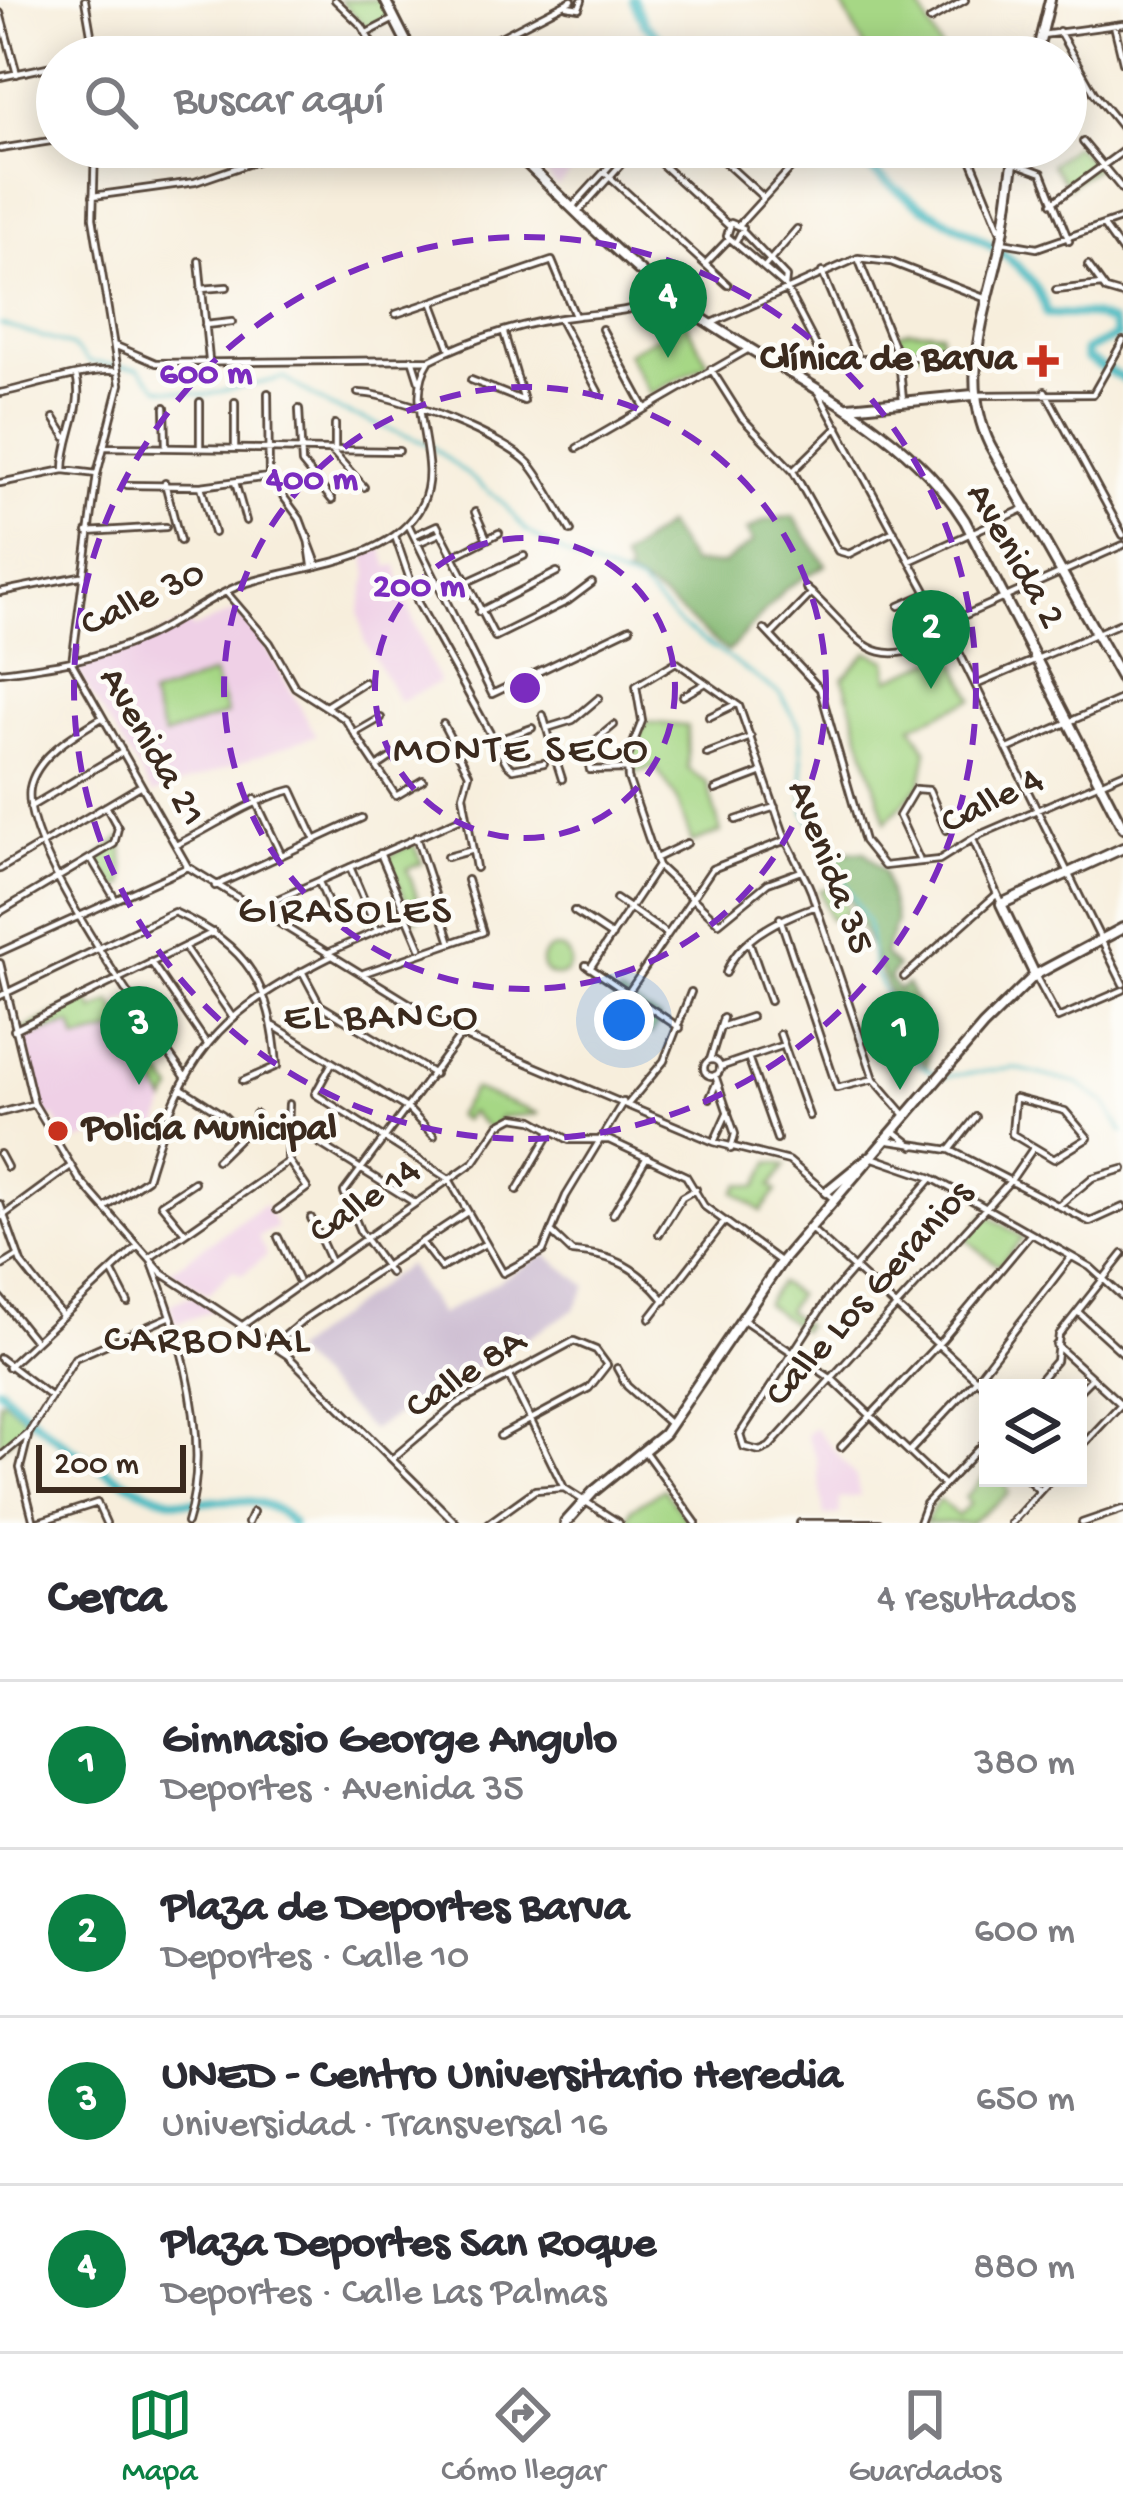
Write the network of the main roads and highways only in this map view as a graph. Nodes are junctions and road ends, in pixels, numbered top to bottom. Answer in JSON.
{"nodes":[{"id":1,"x":385,"y":0,"type":"edge"},
{"id":2,"x":1050,"y":0,"type":"edge"},
{"id":3,"x":403,"y":36,"type":"edge"},
{"id":4,"x":1042,"y":36,"type":"edge"},
{"id":5,"x":534,"y":168,"type":"edge"},
{"id":6,"x":1012,"y":168,"type":"edge"},
{"id":7,"x":973,"y":394,"type":"junction"},
{"id":8,"x":849,"y":406,"type":"junction"},
{"id":9,"x":866,"y":406,"type":"junction"},
{"id":10,"x":860,"y":418,"type":"junction"},
{"id":11,"x":1123,"y":681,"type":"edge"},
{"id":12,"x":1123,"y":828,"type":"edge"},
{"id":13,"x":1123,"y":848,"type":"edge"},
{"id":14,"x":1123,"y":928,"type":"edge"},
{"id":15,"x":1035,"y":975,"type":"junction"},
{"id":16,"x":871,"y":1157,"type":"junction"},
{"id":17,"x":826,"y":1192,"type":"road end"},
{"id":18,"x":566,"y":1523,"type":"edge"}],
"edges":[{"from":1,"to":3,"type":"main road"},
{"from":2,"to":4,"type":"main road"},
{"from":5,"to":8,"type":"main road","name":"Avenida 2"},
{"from":6,"to":7,"type":"main road"},
{"from":7,"to":9,"type":"main road"},
{"from":7,"to":11,"type":"main road"},
{"from":8,"to":9,"type":"main road"},
{"from":8,"to":10,"type":"main road","name":"Avenida 2"},
{"from":9,"to":10,"type":"main road"},
{"from":10,"to":12,"type":"main road","name":"Avenida 2"},
{"from":13,"to":15,"type":"main road"},
{"from":14,"to":15,"type":"main road"},
{"from":15,"to":16,"type":"main road"},
{"from":16,"to":17,"type":"main road"},
{"from":16,"to":18,"type":"main road"}]}
